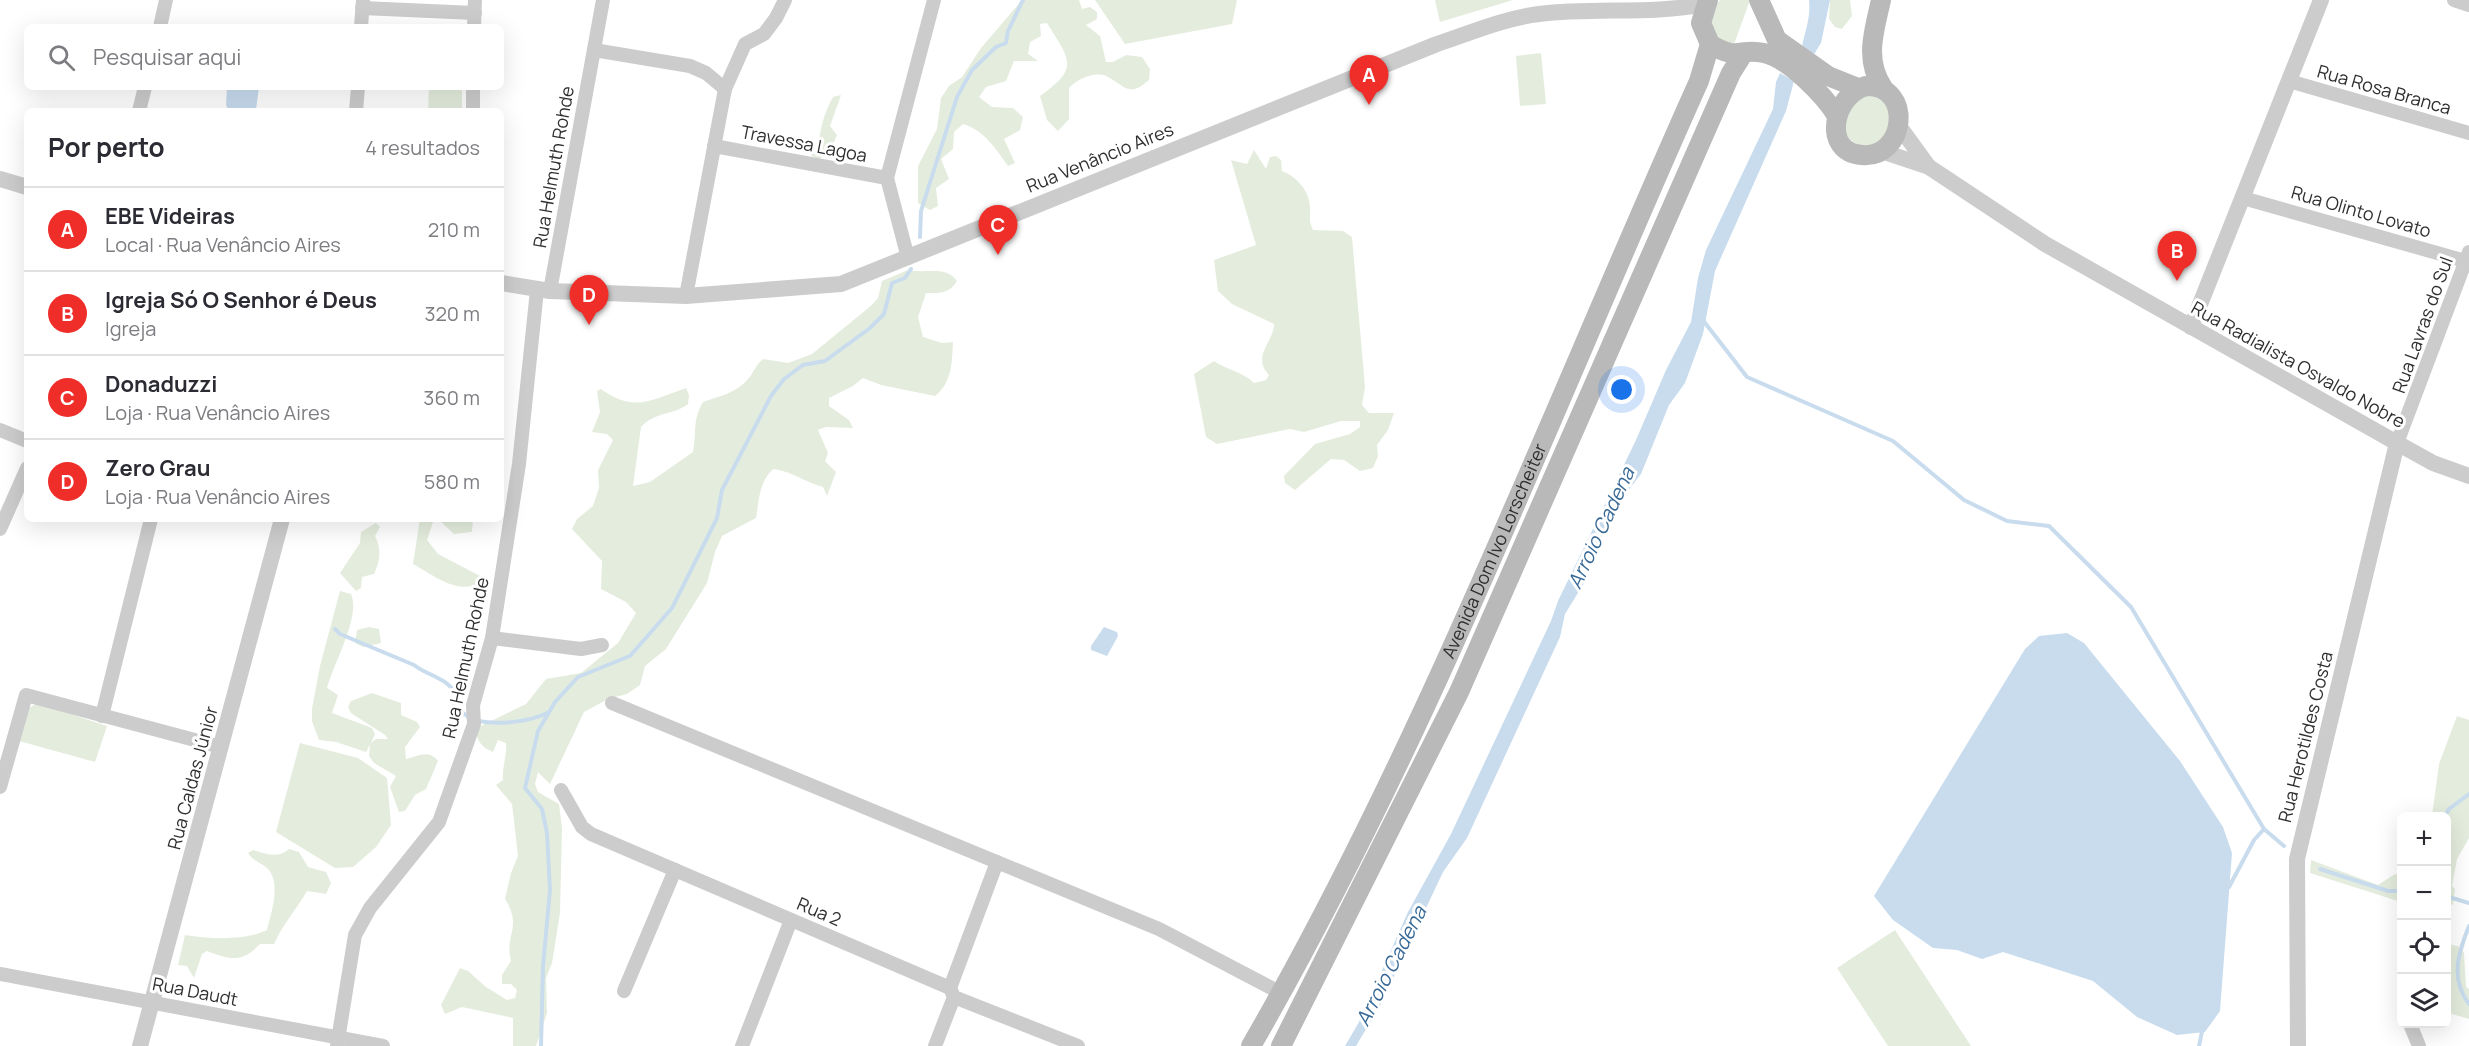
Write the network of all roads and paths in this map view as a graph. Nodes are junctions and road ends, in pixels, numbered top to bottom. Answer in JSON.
{"nodes":[{"id":1,"x":166,"y":0,"type":"edge"},
{"id":2,"x":603,"y":0,"type":"edge"},
{"id":3,"x":785,"y":0,"type":"edge"},
{"id":4,"x":934,"y":0,"type":"edge"},
{"id":5,"x":1759,"y":0,"type":"edge"},
{"id":6,"x":1881,"y":0,"type":"edge"},
{"id":7,"x":2321,"y":0,"type":"edge"},
{"id":8,"x":2454,"y":0,"type":"edge"},
{"id":9,"x":1707,"y":2,"type":"edge"},
{"id":10,"x":363,"y":4,"type":"edge"},
{"id":11,"x":2469,"y":4,"type":"edge"},
{"id":12,"x":1670,"y":11,"type":"junction"},
{"id":13,"x":475,"y":13,"type":"edge"},
{"id":14,"x":1767,"y":21,"type":"junction"},
{"id":15,"x":161,"y":24,"type":"edge"},
{"id":16,"x":361,"y":24,"type":"edge"},
{"id":17,"x":1706,"y":37,"type":"junction"},
{"id":18,"x":594,"y":50,"type":"junction"},
{"id":19,"x":1780,"y":52,"type":"junction"},
{"id":20,"x":1747,"y":53,"type":"junction"},
{"id":21,"x":1816,"y":78,"type":"junction"},
{"id":22,"x":2289,"y":81,"type":"junction"},
{"id":23,"x":1858,"y":88,"type":"junction"},
{"id":24,"x":1883,"y":88,"type":"junction"},
{"id":25,"x":144,"y":90,"type":"edge"},
{"id":26,"x":358,"y":90,"type":"edge"},
{"id":27,"x":473,"y":90,"type":"edge"},
{"id":28,"x":725,"y":90,"type":"junction"},
{"id":29,"x":140,"y":108,"type":"edge"},
{"id":30,"x":356,"y":108,"type":"edge"},
{"id":31,"x":473,"y":108,"type":"edge"},
{"id":32,"x":1837,"y":116,"type":"junction"},
{"id":33,"x":1899,"y":126,"type":"junction"},
{"id":34,"x":2469,"y":133,"type":"edge"},
{"id":35,"x":714,"y":146,"type":"junction"},
{"id":36,"x":1881,"y":151,"type":"junction"},
{"id":37,"x":1929,"y":167,"type":"junction"},
{"id":38,"x":887,"y":178,"type":"junction"},
{"id":39,"x":0,"y":179,"type":"edge"},
{"id":40,"x":24,"y":186,"type":"edge"},
{"id":41,"x":2242,"y":198,"type":"junction"},
{"id":42,"x":908,"y":258,"type":"junction"},
{"id":43,"x":2468,"y":258,"type":"edge"},
{"id":44,"x":504,"y":283,"type":"edge"},
{"id":45,"x":544,"y":290,"type":"junction"},
{"id":46,"x":687,"y":296,"type":"junction"},
{"id":47,"x":2191,"y":327,"type":"junction"},
{"id":48,"x":0,"y":430,"type":"edge"},
{"id":49,"x":24,"y":440,"type":"edge"},
{"id":50,"x":2397,"y":443,"type":"junction"},
{"id":51,"x":24,"y":475,"type":"edge"},
{"id":52,"x":2469,"y":476,"type":"edge"},
{"id":53,"x":150,"y":522,"type":"edge"},
{"id":54,"x":281,"y":522,"type":"edge"},
{"id":55,"x":0,"y":529,"type":"edge"},
{"id":56,"x":492,"y":638,"type":"junction"},
{"id":57,"x":602,"y":645,"type":"dead end"},
{"id":58,"x":612,"y":703,"type":"dead end"},
{"id":59,"x":102,"y":716,"type":"junction"},
{"id":60,"x":221,"y":747,"type":"junction"},
{"id":61,"x":0,"y":787,"type":"edge"},
{"id":62,"x":561,"y":790,"type":"dead end"},
{"id":63,"x":998,"y":862,"type":"junction"},
{"id":64,"x":675,"y":870,"type":"junction"},
{"id":65,"x":791,"y":920,"type":"junction"},
{"id":66,"x":0,"y":974,"type":"edge"},
{"id":67,"x":624,"y":991,"type":"dead end"},
{"id":68,"x":952,"y":992,"type":"junction"},
{"id":69,"x":1281,"y":993,"type":"junction"},
{"id":70,"x":152,"y":1003,"type":"junction"},
{"id":71,"x":2412,"y":1028,"type":"edge"},
{"id":72,"x":337,"y":1042,"type":"edge"},
{"id":73,"x":140,"y":1046,"type":"edge"},
{"id":74,"x":383,"y":1046,"type":"edge"},
{"id":75,"x":742,"y":1046,"type":"edge"},
{"id":76,"x":934,"y":1046,"type":"edge"},
{"id":77,"x":1078,"y":1046,"type":"edge"},
{"id":78,"x":1251,"y":1046,"type":"edge"},
{"id":79,"x":1281,"y":1046,"type":"edge"},
{"id":80,"x":2298,"y":1046,"type":"edge"},
{"id":81,"x":2419,"y":1046,"type":"edge"}],
"edges":[{"from":1,"to":15,"type":"street"},
{"from":2,"to":18,"type":"street","name":"Rua Helmuth Rohde"},
{"from":3,"to":28,"type":"street"},
{"from":4,"to":38,"type":"street"},
{"from":5,"to":14,"type":"main road"},
{"from":6,"to":24,"type":"main road"},
{"from":7,"to":22,"type":"street"},
{"from":8,"to":11,"type":"street"},
{"from":9,"to":12,"type":"street","name":"Rua Venâncio Aires"},
{"from":9,"to":17,"type":"main road","name":"Avenida Dom Ivo Lorscheiter"},
{"from":10,"to":13,"type":"street"},
{"from":10,"to":16,"type":"street"},
{"from":12,"to":17,"type":"street","name":"Rua Venâncio Aires"},
{"from":12,"to":42,"type":"street","name":"Rua Venâncio Aires"},
{"from":14,"to":19,"type":"main road"},
{"from":14,"to":20,"type":"main road","name":"Avenida Dom Ivo Lorscheiter"},
{"from":17,"to":20,"type":"main road"},
{"from":17,"to":69,"type":"main road","name":"Avenida Dom Ivo Lorscheiter"},
{"from":18,"to":28,"type":"street"},
{"from":18,"to":45,"type":"street","name":"Rua Helmuth Rohde"},
{"from":19,"to":20,"type":"main road"},
{"from":19,"to":21,"type":"main road"},
{"from":20,"to":79,"type":"main road","name":"Avenida Dom Ivo Lorscheiter"},
{"from":21,"to":23,"type":"main road"},
{"from":21,"to":32,"type":"main road"},
{"from":22,"to":34,"type":"street","name":"Rua Rosa Branca"},
{"from":22,"to":41,"type":"street"},
{"from":23,"to":24,"type":"main road"},
{"from":23,"to":32,"type":"main road"},
{"from":24,"to":33,"type":"main road"},
{"from":25,"to":29,"type":"street"},
{"from":26,"to":30,"type":"street"},
{"from":27,"to":31,"type":"street"},
{"from":28,"to":35,"type":"street"},
{"from":32,"to":36,"type":"main road"},
{"from":33,"to":36,"type":"main road"},
{"from":33,"to":37,"type":"street","name":"Rua Radialista Osvaldo Nobre"},
{"from":35,"to":38,"type":"street","name":"Travessa Lagoa"},
{"from":35,"to":46,"type":"street"},
{"from":36,"to":37,"type":"street","name":"Rua Radialista Osvaldo Nobre"},
{"from":37,"to":47,"type":"street","name":"Rua Radialista Osvaldo Nobre"},
{"from":38,"to":42,"type":"street"},
{"from":39,"to":40,"type":"street"},
{"from":41,"to":43,"type":"street","name":"Rua Olinto Lovato"},
{"from":41,"to":47,"type":"street"},
{"from":42,"to":46,"type":"street","name":"Rua Venâncio Aires"},
{"from":43,"to":50,"type":"street","name":"Rua Lavras do Sul"},
{"from":44,"to":45,"type":"street","name":"Rua Venâncio Aires"},
{"from":45,"to":46,"type":"street","name":"Rua Venâncio Aires"},
{"from":45,"to":56,"type":"street","name":"Rua Helmuth Rohde"},
{"from":47,"to":50,"type":"street","name":"Rua Radialista Osvaldo Nobre"},
{"from":48,"to":49,"type":"street"},
{"from":50,"to":52,"type":"street","name":"Rua Radialista Osvaldo Nobre"},
{"from":50,"to":80,"type":"street","name":"Rua Herotildes Costa"},
{"from":51,"to":55,"type":"street"},
{"from":53,"to":59,"type":"street"},
{"from":54,"to":60,"type":"street","name":"Rua Caldas Júnior"},
{"from":56,"to":57,"type":"street"},
{"from":56,"to":72,"type":"street","name":"Rua Helmuth Rohde"},
{"from":58,"to":63,"type":"street"},
{"from":59,"to":60,"type":"street"},
{"from":59,"to":61,"type":"street"},
{"from":60,"to":70,"type":"street","name":"Rua Caldas Júnior"},
{"from":62,"to":64,"type":"street","name":"Rua 2"},
{"from":63,"to":68,"type":"street"},
{"from":63,"to":69,"type":"street"},
{"from":64,"to":65,"type":"street","name":"Rua 2"},
{"from":64,"to":67,"type":"street"},
{"from":65,"to":68,"type":"street","name":"Rua 2"},
{"from":65,"to":75,"type":"street"},
{"from":66,"to":70,"type":"street","name":"Rua Daudt"},
{"from":68,"to":76,"type":"street"},
{"from":68,"to":77,"type":"street","name":"Rua 2"},
{"from":69,"to":78,"type":"main road","name":"Avenida Dom Ivo Lorscheiter"},
{"from":70,"to":72,"type":"street","name":"Rua Daudt"},
{"from":70,"to":73,"type":"street","name":"Rua Caldas Júnior"},
{"from":71,"to":81,"type":"street"},
{"from":72,"to":74,"type":"street","name":"Rua Daudt"}]}
